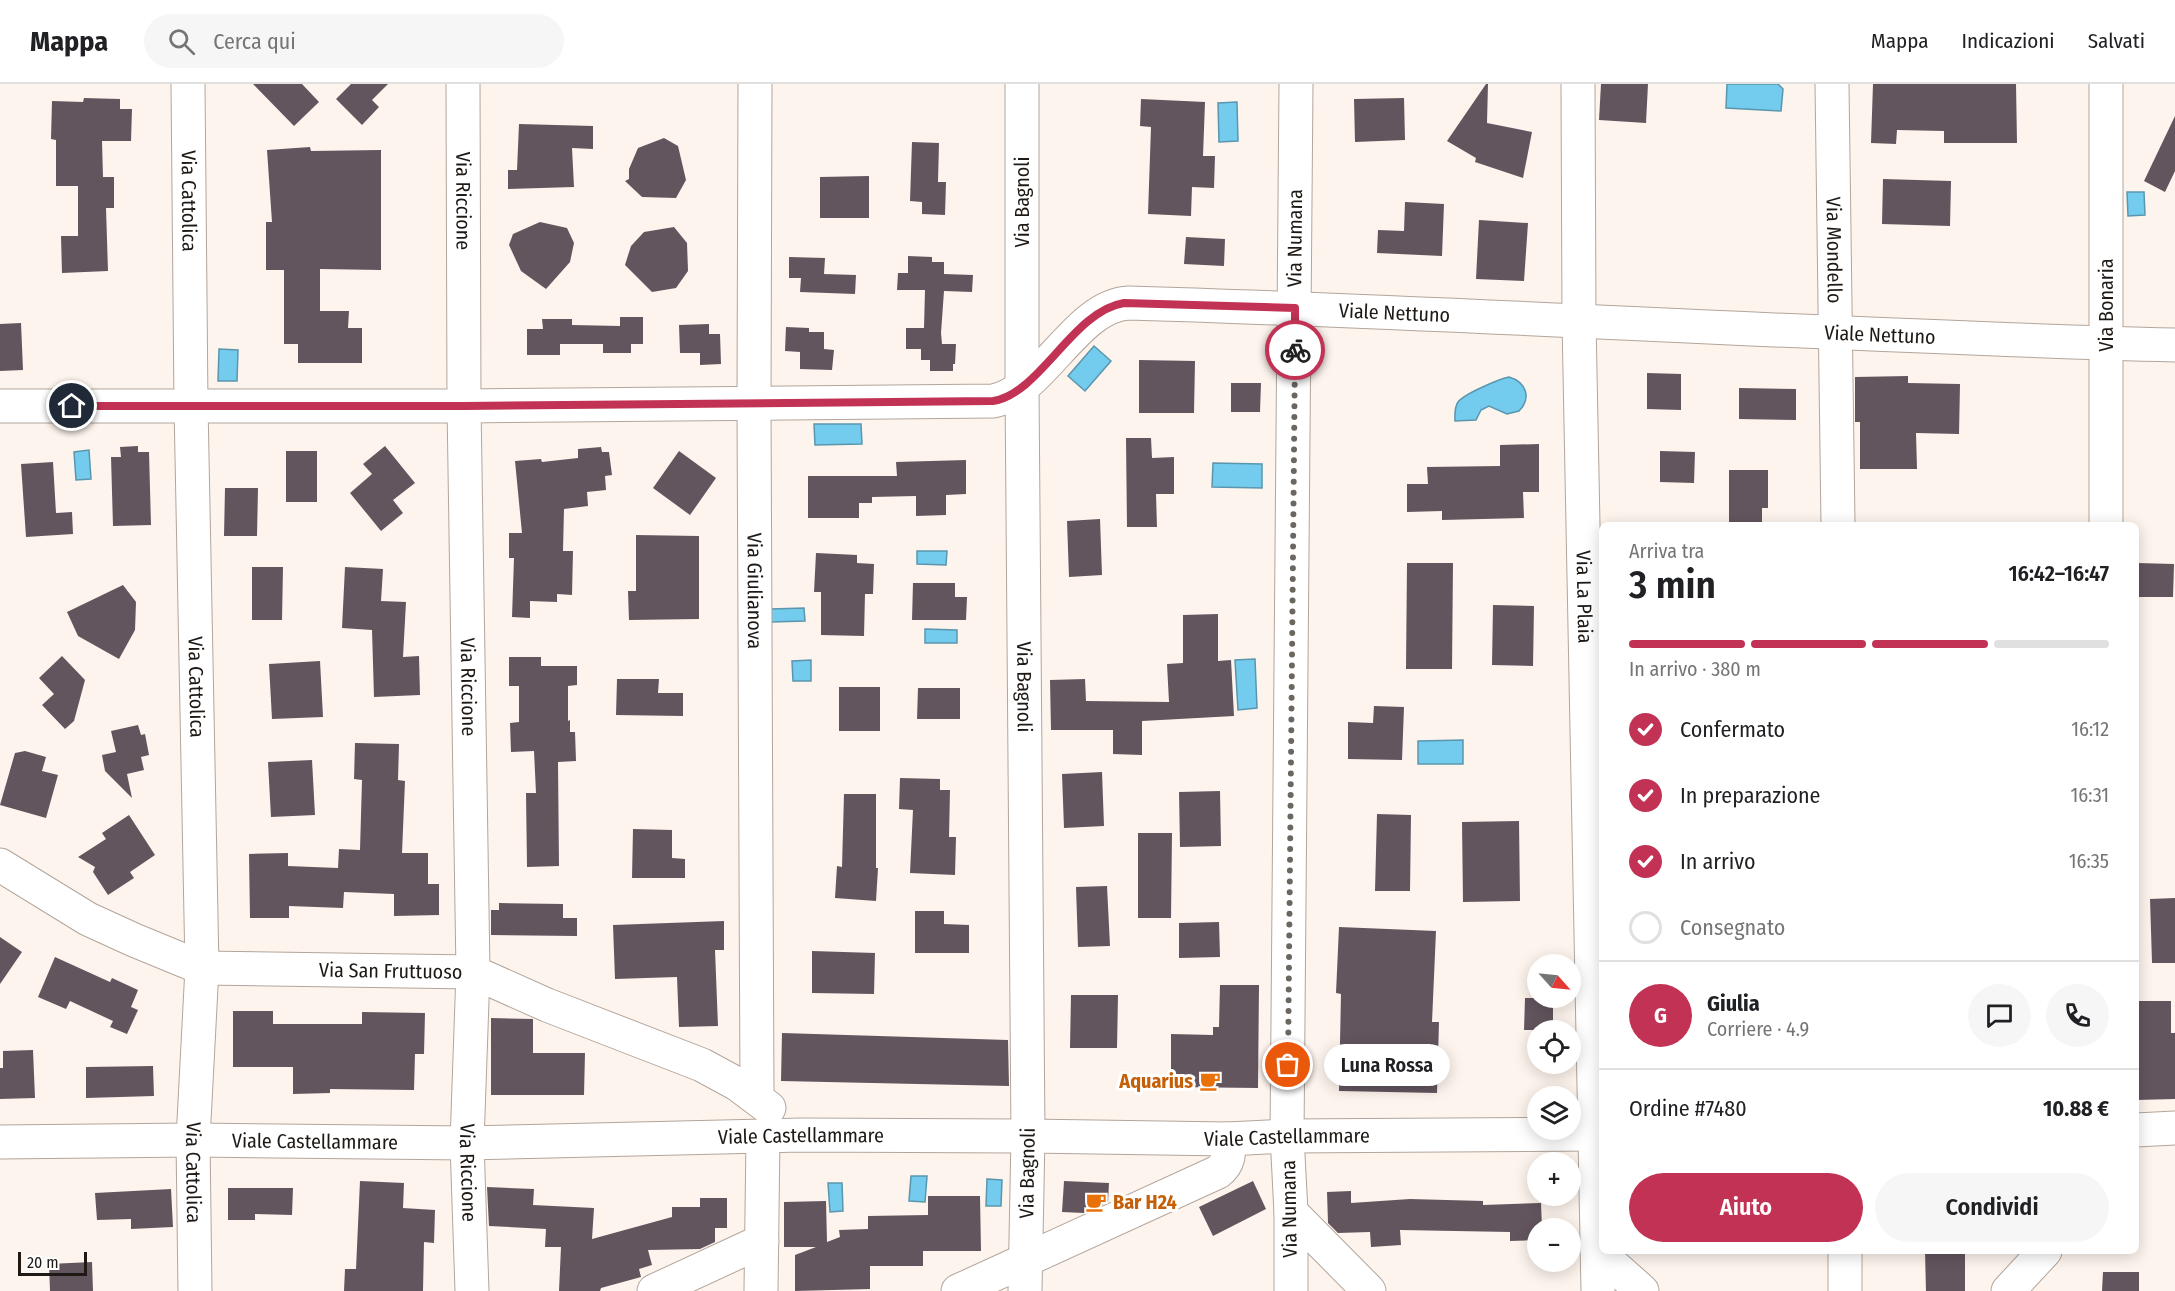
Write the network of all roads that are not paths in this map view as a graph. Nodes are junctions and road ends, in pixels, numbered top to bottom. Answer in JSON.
{"nodes":[{"id":1,"x":188,"y":84,"type":"edge"},
{"id":2,"x":464,"y":84,"type":"edge"},
{"id":3,"x":755,"y":84,"type":"edge"},
{"id":4,"x":1022,"y":84,"type":"edge"},
{"id":5,"x":1296,"y":84,"type":"edge"},
{"id":6,"x":1578,"y":84,"type":"edge"},
{"id":7,"x":1832,"y":84,"type":"edge"},
{"id":8,"x":2106,"y":84,"type":"edge"},
{"id":9,"x":1295,"y":308,"type":"junction"},
{"id":10,"x":1579,"y":321,"type":"junction"},
{"id":11,"x":1835,"y":332,"type":"junction"},
{"id":12,"x":2106,"y":344,"type":"junction"},
{"id":13,"x":2175,"y":345,"type":"edge"},
{"id":14,"x":1022,"y":387,"type":"junction"},
{"id":15,"x":754,"y":404,"type":"junction"},
{"id":16,"x":191,"y":405,"type":"junction"},
{"id":17,"x":0,"y":406,"type":"edge"},
{"id":18,"x":464,"y":406,"type":"junction"},
{"id":19,"x":1838,"y":522,"type":"edge"},
{"id":20,"x":2106,"y":522,"type":"edge"},
{"id":21,"x":0,"y":865,"type":"edge"},
{"id":22,"x":202,"y":968,"type":"junction"},
{"id":23,"x":473,"y":972,"type":"junction"},
{"id":24,"x":757,"y":1097,"type":"junction"},
{"id":25,"x":2157,"y":1129,"type":"edge"},
{"id":26,"x":1598,"y":1134,"type":"edge"},
{"id":27,"x":801,"y":1135,"type":"junction"},
{"id":28,"x":763,"y":1136,"type":"junction"},
{"id":29,"x":1028,"y":1136,"type":"junction"},
{"id":30,"x":1287,"y":1136,"type":"junction"},
{"id":31,"x":1228,"y":1139,"type":"junction"},
{"id":32,"x":193,"y":1140,"type":"junction"},
{"id":33,"x":0,"y":1142,"type":"edge"},
{"id":34,"x":467,"y":1143,"type":"junction"},
{"id":35,"x":2139,"y":1150,"type":"edge"},
{"id":36,"x":1291,"y":1212,"type":"junction"},
{"id":37,"x":762,"y":1241,"type":"junction"},
{"id":38,"x":1597,"y":1251,"type":"joint"},
{"id":39,"x":1600,"y":1254,"type":"edge"},
{"id":40,"x":1845,"y":1254,"type":"edge"},
{"id":41,"x":2042,"y":1254,"type":"edge"},
{"id":42,"x":1027,"y":1283,"type":"edge"},
{"id":43,"x":195,"y":1291,"type":"edge"},
{"id":44,"x":472,"y":1291,"type":"edge"},
{"id":45,"x":654,"y":1291,"type":"edge"},
{"id":46,"x":761,"y":1291,"type":"edge"},
{"id":47,"x":958,"y":1291,"type":"edge"},
{"id":48,"x":1291,"y":1291,"type":"edge"},
{"id":49,"x":1369,"y":1291,"type":"edge"},
{"id":50,"x":1598,"y":1291,"type":"edge"},
{"id":51,"x":1642,"y":1291,"type":"edge"},
{"id":52,"x":1845,"y":1291,"type":"edge"},
{"id":53,"x":2008,"y":1291,"type":"edge"}],
"edges":[{"from":1,"to":16,"type":"street","name":"Via Cattolica"},
{"from":2,"to":18,"type":"street","name":"Via Riccione"},
{"from":3,"to":15,"type":"street","name":"Via Giulianova"},
{"from":4,"to":14,"type":"street","name":"Via Bagnoli"},
{"from":5,"to":9,"type":"street","name":"Via Numana"},
{"from":6,"to":10,"type":"street","name":"Via La Plaia"},
{"from":7,"to":11,"type":"street","name":"Via Mondello"},
{"from":8,"to":12,"type":"street","name":"Via Bonaria"},
{"from":9,"to":10,"type":"street","name":"Viale Nettuno"},
{"from":9,"to":14,"type":"street","name":"Viale Nettuno"},
{"from":9,"to":30,"type":"street","name":"Via Numana"},
{"from":10,"to":11,"type":"street","name":"Viale Nettuno"},
{"from":10,"to":26,"type":"street","name":"Via La Plaia"},
{"from":11,"to":12,"type":"street","name":"Viale Nettuno"},
{"from":11,"to":19,"type":"street","name":"Via Mondello"},
{"from":12,"to":13,"type":"street","name":"Viale Nettuno"},
{"from":12,"to":20,"type":"street","name":"Via Bonaria"},
{"from":14,"to":15,"type":"street","name":"Viale Nettuno"},
{"from":14,"to":29,"type":"street","name":"Via Bagnoli"},
{"from":15,"to":18,"type":"street","name":"Viale Nettuno"},
{"from":15,"to":24,"type":"street","name":"Via Giulianova"},
{"from":16,"to":17,"type":"street","name":"Viale Nettuno"},
{"from":16,"to":18,"type":"street","name":"Viale Nettuno"},
{"from":16,"to":22,"type":"street","name":"Via Cattolica"},
{"from":18,"to":23,"type":"street","name":"Via Riccione"},
{"from":21,"to":22,"type":"street","name":"Via San Fruttuoso"},
{"from":22,"to":23,"type":"street","name":"Via San Fruttuoso"},
{"from":22,"to":32,"type":"street","name":"Via Cattolica"},
{"from":23,"to":24,"type":"street","name":"Via San Fruttuoso"},
{"from":23,"to":34,"type":"street","name":"Via Riccione"},
{"from":24,"to":27,"type":"street","name":"Via San Fruttuoso"},
{"from":25,"to":35,"type":"street"},
{"from":26,"to":30,"type":"street","name":"Viale Castellammare"},
{"from":26,"to":38,"type":"street","name":"Via La Plaia"},
{"from":27,"to":28,"type":"street","name":"Viale Castellammare"},
{"from":27,"to":29,"type":"street","name":"Viale Castellammare"},
{"from":28,"to":34,"type":"street","name":"Viale Castellammare"},
{"from":28,"to":37,"type":"street"},
{"from":29,"to":31,"type":"street","name":"Viale Castellammare"},
{"from":29,"to":42,"type":"street","name":"Via Bagnoli"},
{"from":30,"to":31,"type":"street","name":"Viale Castellammare"},
{"from":30,"to":36,"type":"street","name":"Via Numana"},
{"from":31,"to":42,"type":"street"},
{"from":32,"to":33,"type":"street","name":"Viale Castellammare"},
{"from":32,"to":34,"type":"street","name":"Viale Castellammare"},
{"from":32,"to":43,"type":"street","name":"Via Cattolica"},
{"from":34,"to":44,"type":"street","name":"Via Riccione"},
{"from":36,"to":48,"type":"street","name":"Via Numana"},
{"from":36,"to":49,"type":"street"},
{"from":37,"to":45,"type":"street"},
{"from":37,"to":46,"type":"street"},
{"from":38,"to":50,"type":"street","name":"Via La Plaia"},
{"from":39,"to":51,"type":"street"},
{"from":40,"to":52,"type":"street"},
{"from":41,"to":53,"type":"street"},
{"from":42,"to":47,"type":"street"}]}
